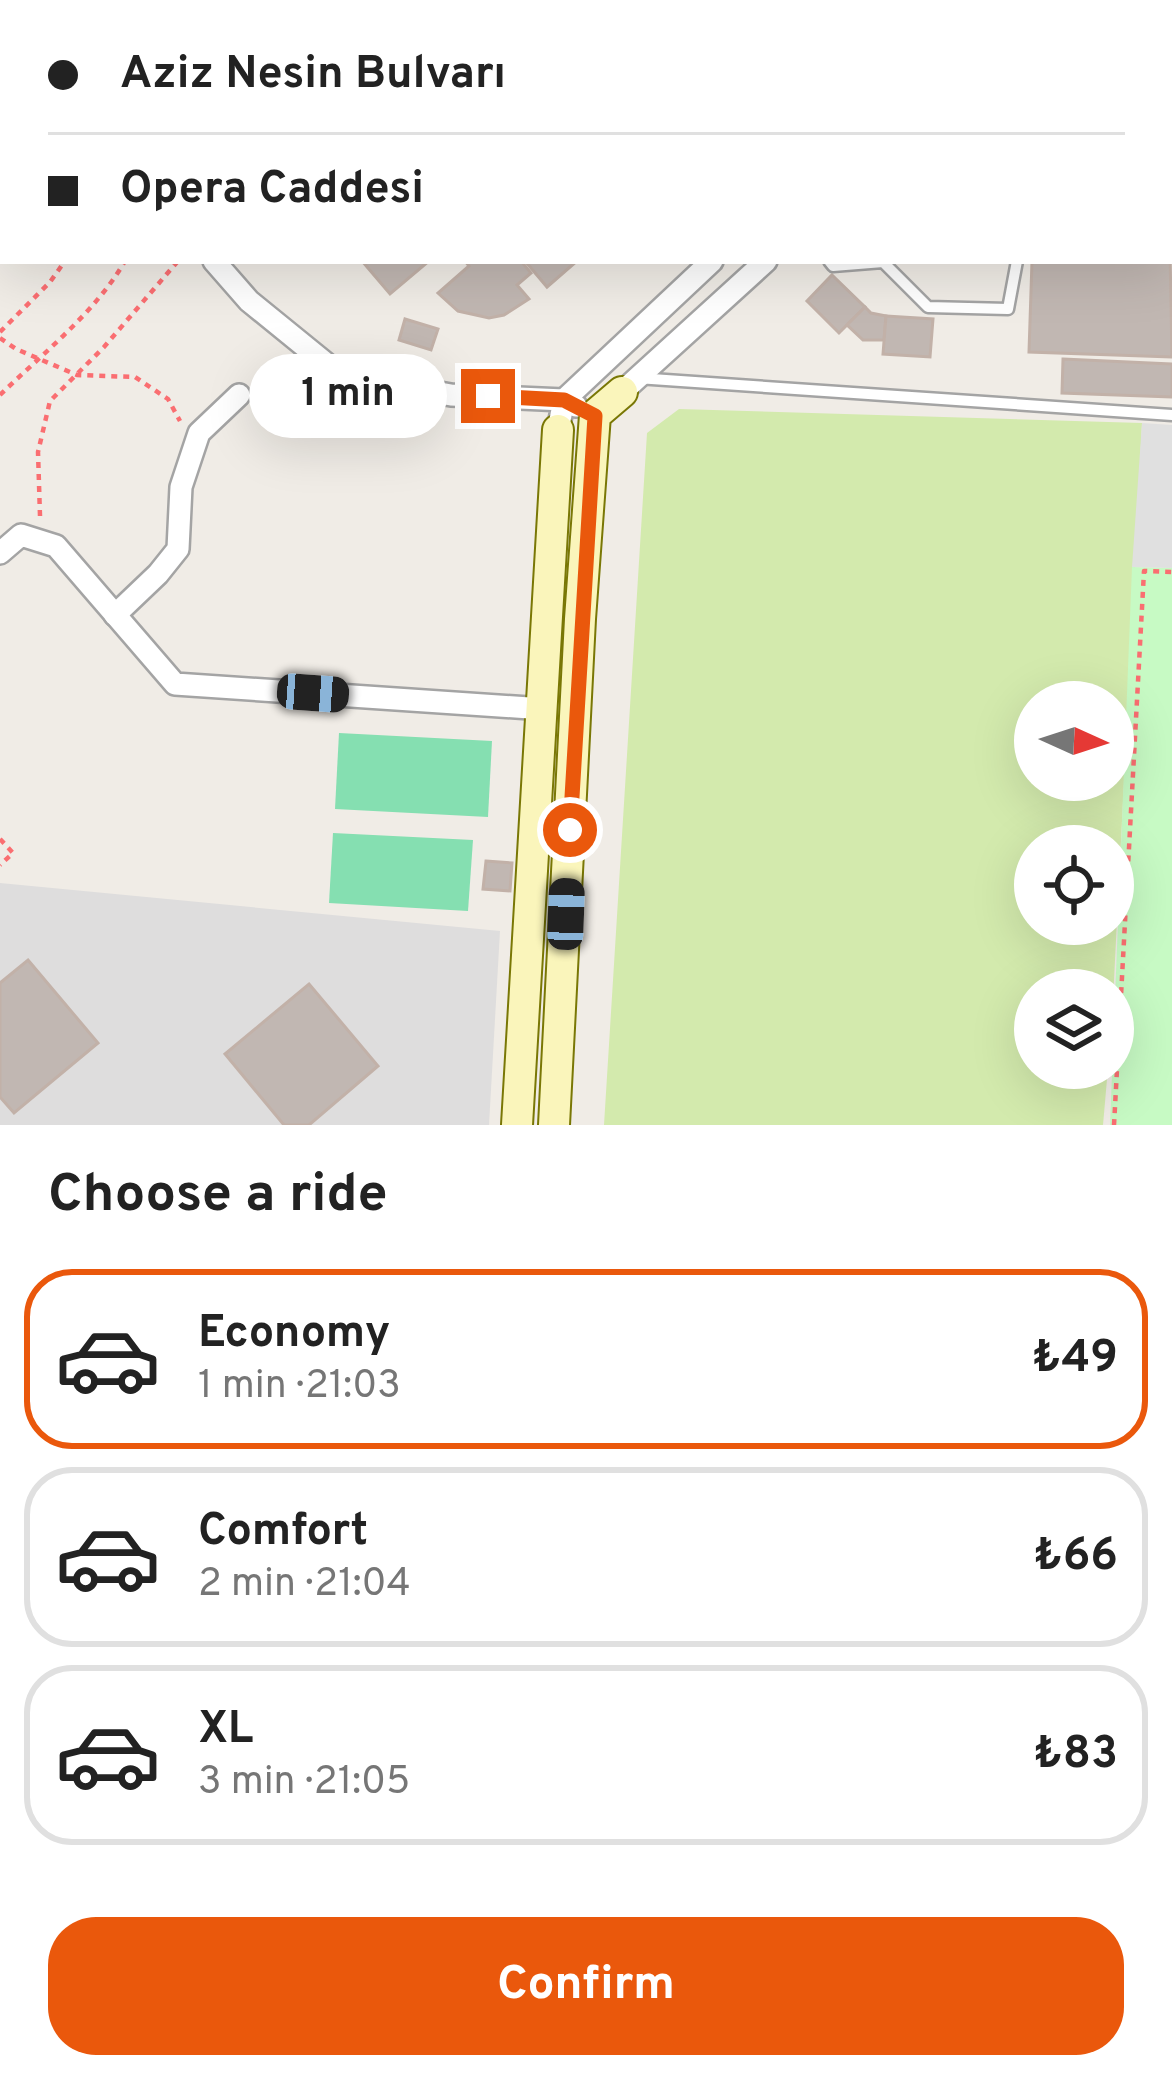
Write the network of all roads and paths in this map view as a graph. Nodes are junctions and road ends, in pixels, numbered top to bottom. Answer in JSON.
{"nodes":[{"id":1,"x":63,"y":264,"type":"edge"},
{"id":2,"x":122,"y":264,"type":"edge"},
{"id":3,"x":175,"y":264,"type":"edge"},
{"id":4,"x":217,"y":264,"type":"edge"},
{"id":5,"x":709,"y":264,"type":"edge"},
{"id":6,"x":763,"y":264,"type":"edge"},
{"id":7,"x":885,"y":264,"type":"edge"},
{"id":8,"x":1016,"y":264,"type":"edge"},
{"id":9,"x":0,"y":335,"type":"edge"},
{"id":10,"x":38,"y":360,"type":"junction"},
{"id":11,"x":77,"y":375,"type":"junction"},
{"id":12,"x":630,"y":385,"type":"junction"},
{"id":13,"x":0,"y":395,"type":"edge"},
{"id":14,"x":238,"y":395,"type":"dead end"},
{"id":15,"x":561,"y":415,"type":"junction"},
{"id":16,"x":595,"y":416,"type":"junction"},
{"id":17,"x":1172,"y":416,"type":"edge"},
{"id":18,"x":192,"y":455,"type":"junction"},
{"id":19,"x":42,"y":542,"type":"junction"},
{"id":20,"x":0,"y":553,"type":"edge"},
{"id":21,"x":1172,"y":572,"type":"edge"},
{"id":22,"x":115,"y":614,"type":"junction"},
{"id":23,"x":544,"y":709,"type":"junction"},
{"id":24,"x":0,"y":838,"type":"edge"},
{"id":25,"x":0,"y":865,"type":"edge"},
{"id":26,"x":517,"y":1125,"type":"edge"},
{"id":27,"x":554,"y":1125,"type":"edge"},
{"id":28,"x":1114,"y":1125,"type":"edge"}],
"edges":[{"from":1,"to":9,"type":"path"},
{"from":2,"to":10,"type":"path"},
{"from":3,"to":11,"type":"path"},
{"from":4,"to":15,"type":"street"},
{"from":5,"to":15,"type":"street"},
{"from":6,"to":12,"type":"street"},
{"from":7,"to":8,"type":"lane"},
{"from":9,"to":10,"type":"path"},
{"from":10,"to":11,"type":"path"},
{"from":10,"to":13,"type":"path"},
{"from":11,"to":18,"type":"path"},
{"from":11,"to":19,"type":"path"},
{"from":12,"to":16,"type":"street"},
{"from":12,"to":17,"type":"lane"},
{"from":14,"to":18,"type":"street"},
{"from":15,"to":16,"type":"street"},
{"from":15,"to":23,"type":"street"},
{"from":16,"to":27,"type":"street"},
{"from":18,"to":22,"type":"street"},
{"from":19,"to":20,"type":"street"},
{"from":19,"to":22,"type":"street"},
{"from":21,"to":28,"type":"path"},
{"from":22,"to":23,"type":"street"},
{"from":23,"to":26,"type":"street"},
{"from":24,"to":25,"type":"path"}]}
